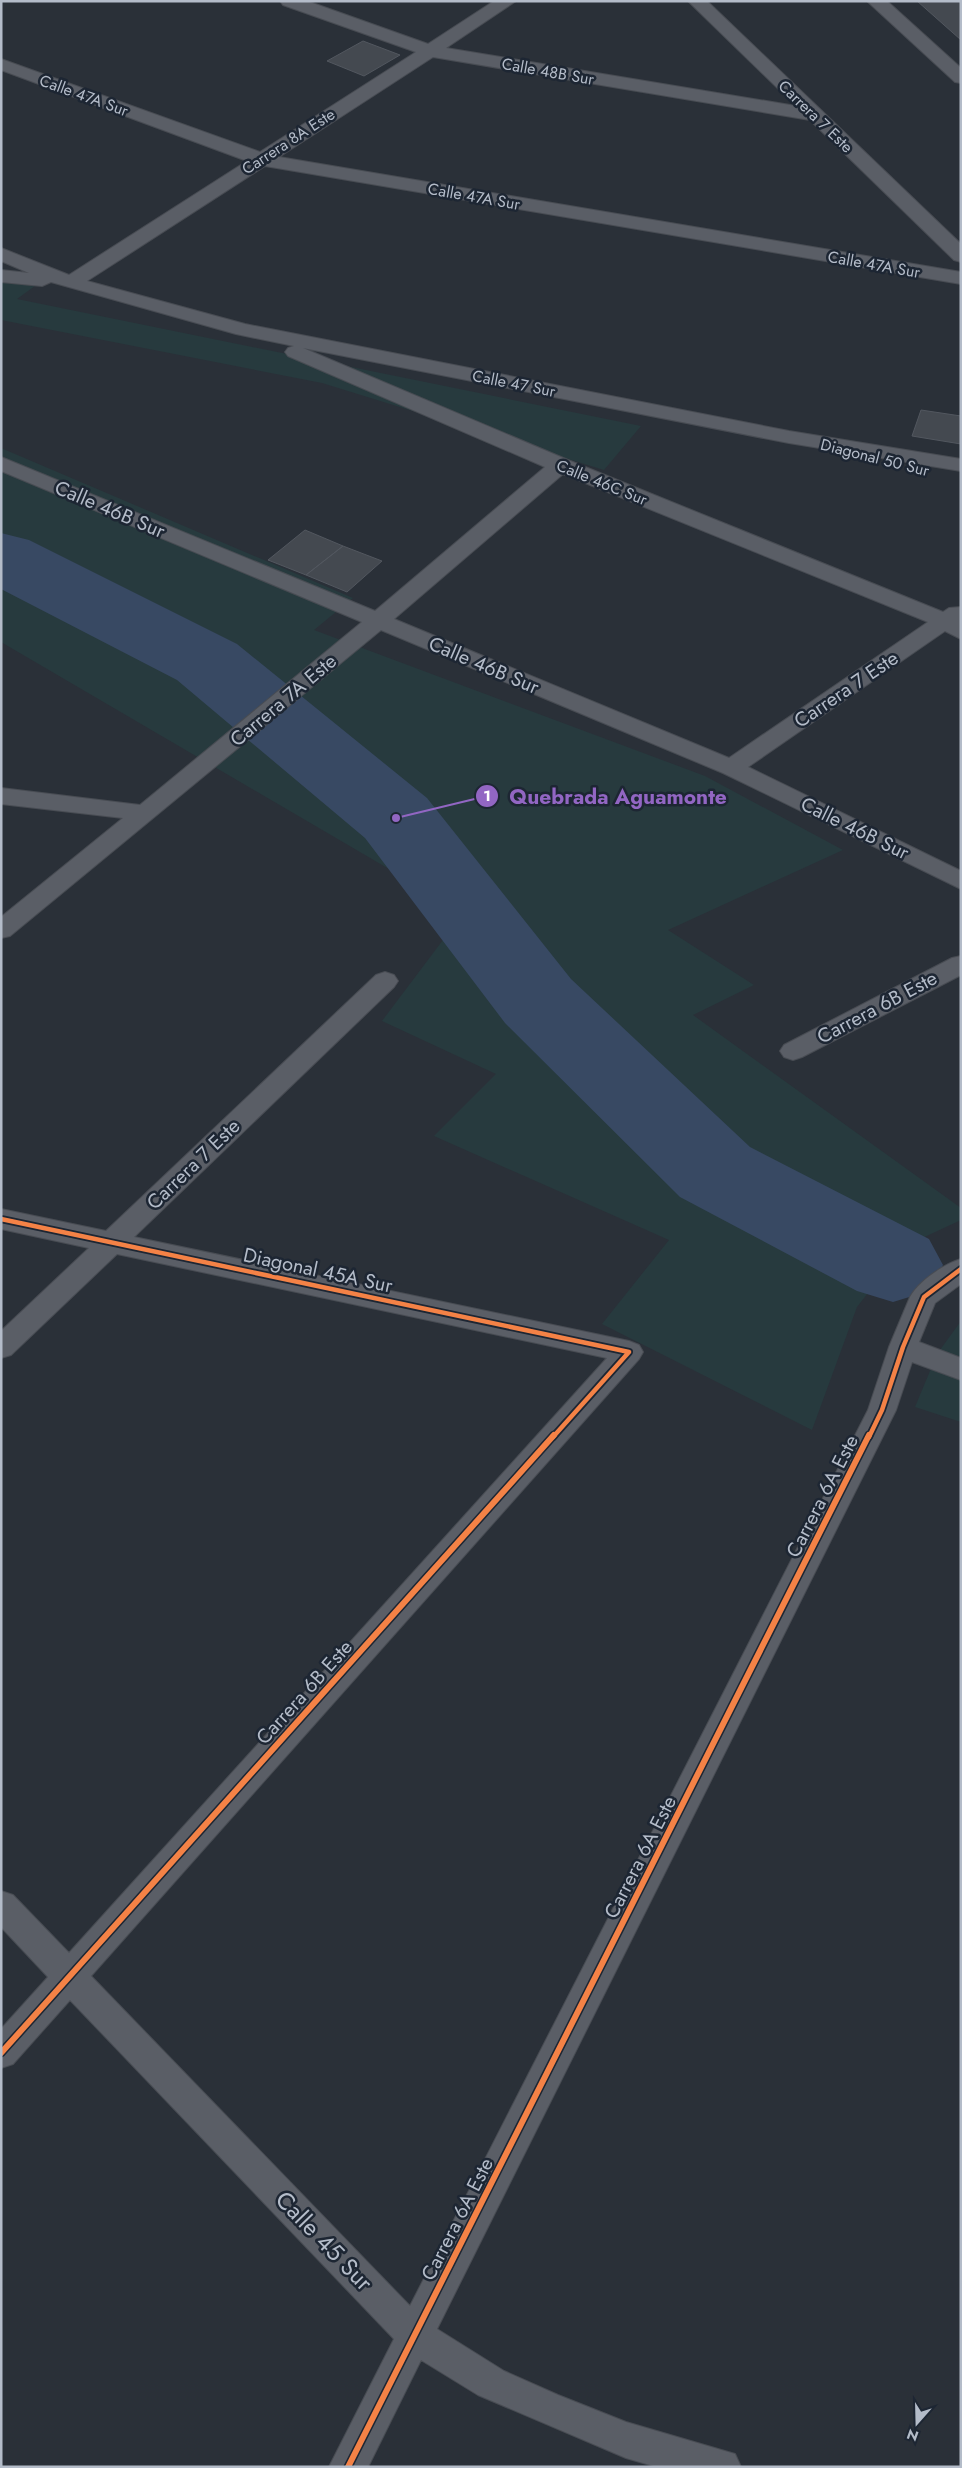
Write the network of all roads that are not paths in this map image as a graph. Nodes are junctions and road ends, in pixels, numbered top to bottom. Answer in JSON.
{"nodes":[{"id":1,"x":289,"y":1,"type":"edge"},
{"id":2,"x":507,"y":1,"type":"edge"},
{"id":3,"x":697,"y":1,"type":"edge"},
{"id":4,"x":876,"y":1,"type":"edge"},
{"id":5,"x":430,"y":51,"type":"junction"},
{"id":6,"x":1,"y":64,"type":"edge"},
{"id":7,"x":961,"y":78,"type":"edge"},
{"id":8,"x":814,"y":115,"type":"junction"},
{"id":9,"x":260,"y":159,"type":"junction"},
{"id":10,"x":961,"y":226,"type":"edge"},
{"id":11,"x":936,"y":230,"type":"junction"},
{"id":12,"x":1,"y":254,"type":"edge"},
{"id":13,"x":961,"y":256,"type":"edge"},
{"id":14,"x":1,"y":276,"type":"edge"},
{"id":15,"x":961,"y":278,"type":"edge"},
{"id":16,"x":71,"y":283,"type":"junction"},
{"id":17,"x":243,"y":330,"type":"junction"},
{"id":18,"x":789,"y":437,"type":"junction"},
{"id":19,"x":1,"y":463,"type":"edge"},
{"id":20,"x":560,"y":465,"type":"junction"},
{"id":21,"x":961,"y":465,"type":"edge"},
{"id":22,"x":961,"y":478,"type":"edge"},
{"id":23,"x":378,"y":621,"type":"junction"},
{"id":24,"x":956,"y":621,"type":"edge"},
{"id":25,"x":731,"y":768,"type":"junction"},
{"id":26,"x":1,"y":796,"type":"edge"},
{"id":27,"x":146,"y":813,"type":"junction"},
{"id":28,"x":961,"y":881,"type":"edge"},
{"id":29,"x":1,"y":930,"type":"edge"},
{"id":30,"x":961,"y":964,"type":"edge"},
{"id":31,"x":385,"y":980,"type":"dead end"},
{"id":32,"x":793,"y":1051,"type":"dead end"},
{"id":33,"x":1,"y":1219,"type":"edge"},
{"id":34,"x":112,"y":1242,"type":"junction"},
{"id":35,"x":961,"y":1269,"type":"edge"},
{"id":36,"x":903,"y":1347,"type":"junction"},
{"id":37,"x":1,"y":1348,"type":"edge"},
{"id":38,"x":629,"y":1352,"type":"joint"},
{"id":39,"x":961,"y":1369,"type":"edge"},
{"id":40,"x":1,"y":1905,"type":"edge"},
{"id":41,"x":70,"y":1976,"type":"junction"},
{"id":42,"x":1,"y":2053,"type":"edge"},
{"id":43,"x":415,"y":2336,"type":"junction"},
{"id":44,"x":348,"y":2467,"type":"edge"},
{"id":45,"x":722,"y":2467,"type":"edge"}],
"edges":[{"from":1,"to":5,"type":"street","name":"Calle 48B Sur"},
{"from":2,"to":5,"type":"street","name":"Carrera 8A Este"},
{"from":3,"to":8,"type":"street","name":"Carrera 7 Este"},
{"from":4,"to":7,"type":"street"},
{"from":5,"to":8,"type":"street","name":"Calle 48B Sur"},
{"from":5,"to":9,"type":"street","name":"Carrera 8A Este"},
{"from":6,"to":9,"type":"street","name":"Calle 47A Sur"},
{"from":8,"to":11,"type":"street","name":"Carrera 7 Este"},
{"from":9,"to":15,"type":"street","name":"Calle 47A Sur"},
{"from":9,"to":16,"type":"street","name":"Carrera 8A Este"},
{"from":10,"to":11,"type":"street"},
{"from":11,"to":13,"type":"street"},
{"from":12,"to":16,"type":"street","name":"Calle 47 Sur"},
{"from":14,"to":16,"type":"street","name":"Calle 47 Sur"},
{"from":16,"to":17,"type":"street","name":"Calle 47 Sur"},
{"from":17,"to":18,"type":"street","name":"Calle 47 Sur"},
{"from":17,"to":20,"type":"street","name":"Calle 46C Sur"},
{"from":18,"to":21,"type":"street","name":"Calle 47 Sur"},
{"from":18,"to":22,"type":"street","name":"Diagonal 50 Sur"},
{"from":19,"to":23,"type":"street","name":"Calle 46B Sur"},
{"from":20,"to":23,"type":"street","name":"Carrera 7A Este"},
{"from":20,"to":24,"type":"street","name":"Calle 46C Sur"},
{"from":23,"to":25,"type":"street","name":"Calle 46B Sur"},
{"from":23,"to":27,"type":"street","name":"Carrera 7A Este"},
{"from":24,"to":25,"type":"street","name":"Carrera 7 Este"},
{"from":25,"to":28,"type":"street","name":"Calle 46B Sur"},
{"from":26,"to":27,"type":"street"},
{"from":27,"to":29,"type":"street","name":"Carrera 7A Este"},
{"from":30,"to":32,"type":"street","name":"Carrera 6B Este"},
{"from":31,"to":34,"type":"street","name":"Carrera 7 Este"},
{"from":33,"to":34,"type":"street","name":"Diagonal 45A Sur"},
{"from":34,"to":37,"type":"street","name":"Carrera 7 Este"},
{"from":34,"to":38,"type":"street","name":"Diagonal 45A Sur"},
{"from":35,"to":36,"type":"street","name":"Carrera 6A Este"},
{"from":36,"to":39,"type":"street"},
{"from":36,"to":43,"type":"street","name":"Carrera 6A Este"},
{"from":38,"to":41,"type":"street","name":"Carrera 6B Este"},
{"from":40,"to":41,"type":"street","name":"Calle 45 Sur"},
{"from":41,"to":42,"type":"street","name":"Carrera 6B Este"},
{"from":41,"to":43,"type":"street","name":"Calle 45 Sur"},
{"from":43,"to":44,"type":"street","name":"Carrera 6A Este"},
{"from":43,"to":45,"type":"street","name":"Calle 45 Sur"}]}
